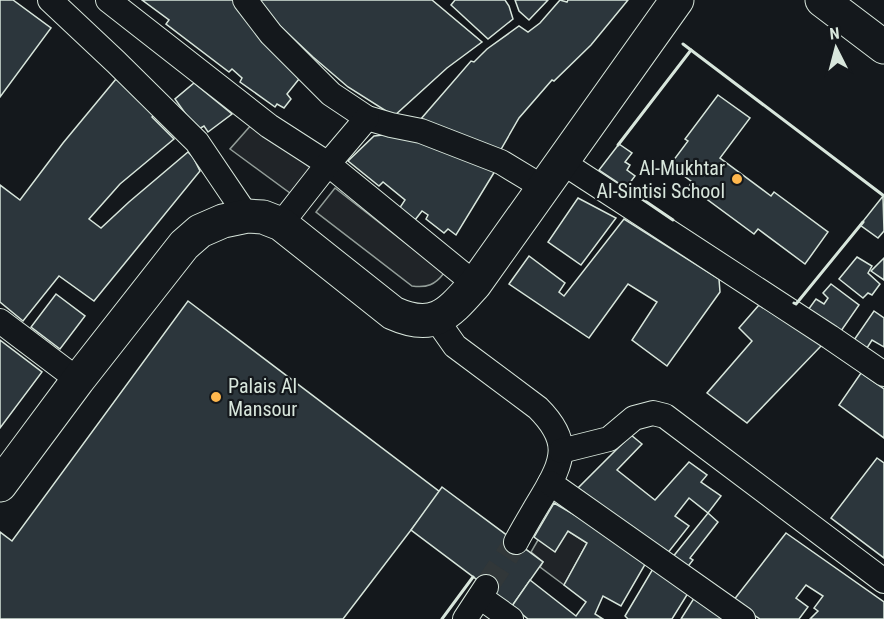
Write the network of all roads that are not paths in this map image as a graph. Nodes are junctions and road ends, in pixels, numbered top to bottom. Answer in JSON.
{"nodes":[{"id":1,"x":51,"y":0,"type":"edge"},
{"id":2,"x":108,"y":0,"type":"edge"},
{"id":3,"x":245,"y":0,"type":"edge"},
{"id":4,"x":677,"y":0,"type":"edge"},
{"id":5,"x":822,"y":0,"type":"edge"},
{"id":6,"x":884,"y":47,"type":"edge"},
{"id":7,"x":367,"y":118,"type":"junction"},
{"id":8,"x":328,"y":164,"type":"junction"},
{"id":9,"x":553,"y":175,"type":"junction"},
{"id":10,"x":247,"y":216,"type":"junction"},
{"id":11,"x":281,"y":224,"type":"junction"},
{"id":12,"x":476,"y":284,"type":"junction"},
{"id":13,"x":436,"y":319,"type":"junction"},
{"id":14,"x":0,"y":321,"type":"edge"},
{"id":15,"x":884,"y":374,"type":"edge"},
{"id":16,"x":78,"y":380,"type":"junction"},
{"id":17,"x":561,"y":451,"type":"junction"},
{"id":18,"x":550,"y":483,"type":"junction"},
{"id":19,"x":0,"y":485,"type":"edge"},
{"id":20,"x":516,"y":542,"type":"tunnel mouth"},
{"id":21,"x":884,"y":581,"type":"edge"},
{"id":22,"x":465,"y":619,"type":"edge"},
{"id":23,"x":512,"y":619,"type":"edge"},
{"id":24,"x":743,"y":619,"type":"edge"}],
"edges":[{"from":1,"to":10,"type":"street"},
{"from":2,"to":8,"type":"street"},
{"from":3,"to":7,"type":"street"},
{"from":4,"to":9,"type":"street"},
{"from":5,"to":6,"type":"street"},
{"from":7,"to":8,"type":"street"},
{"from":7,"to":9,"type":"street"},
{"from":8,"to":11,"type":"street"},
{"from":8,"to":12,"type":"street"},
{"from":9,"to":12,"type":"street"},
{"from":9,"to":15,"type":"street"},
{"from":10,"to":11,"type":"street"},
{"from":10,"to":16,"type":"street"},
{"from":11,"to":13,"type":"street"},
{"from":12,"to":13,"type":"street"},
{"from":13,"to":17,"type":"street"},
{"from":14,"to":16,"type":"street"},
{"from":16,"to":19,"type":"street"},
{"from":17,"to":18,"type":"street"},
{"from":17,"to":21,"type":"street"},
{"from":18,"to":20,"type":"street"},
{"from":18,"to":24,"type":"street"},
{"from":22,"to":23,"type":"street"}]}
